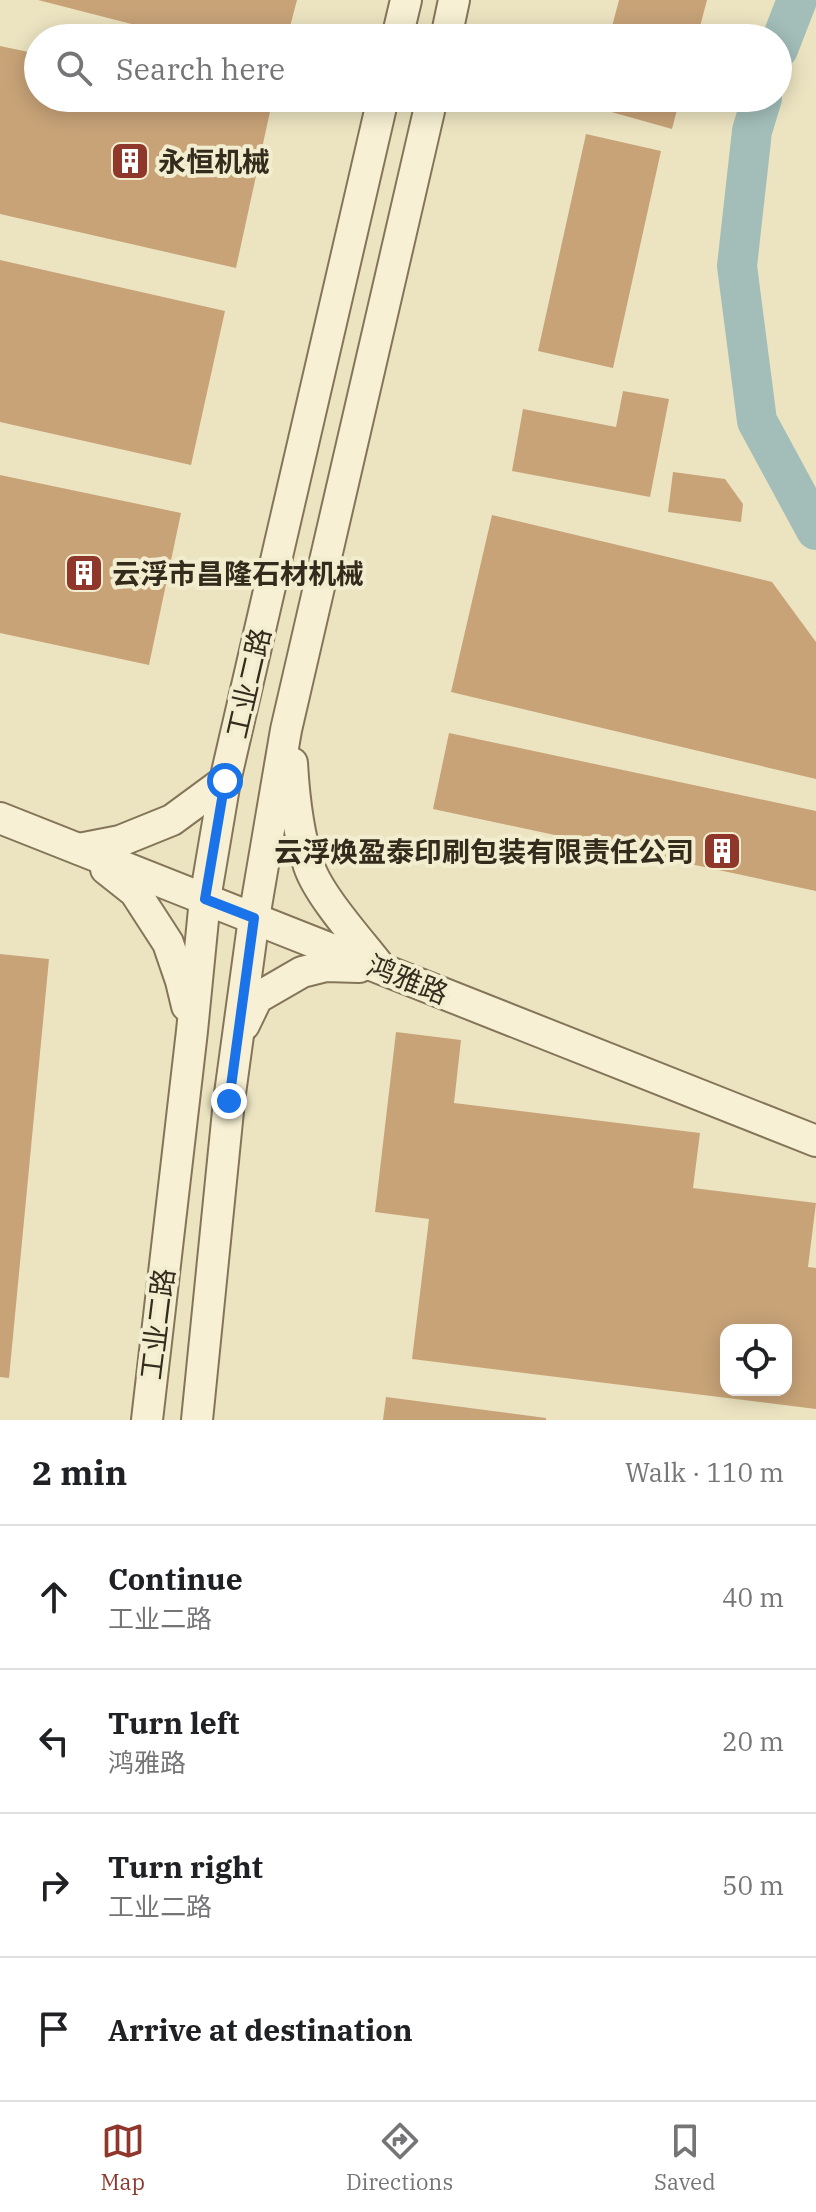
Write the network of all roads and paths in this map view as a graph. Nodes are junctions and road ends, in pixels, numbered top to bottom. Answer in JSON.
{"nodes":[{"id":1,"x":406,"y":0,"type":"edge"},
{"id":2,"x":454,"y":0,"type":"edge"},
{"id":3,"x":400,"y":24,"type":"edge"},
{"id":4,"x":449,"y":24,"type":"edge"},
{"id":5,"x":380,"y":112,"type":"edge"},
{"id":6,"x":429,"y":112,"type":"edge"},
{"id":7,"x":289,"y":718,"type":"junction"},
{"id":8,"x":225,"y":781,"type":"junction"},
{"id":9,"x":0,"y":818,"type":"edge"},
{"id":10,"x":79,"y":849,"type":"junction"},
{"id":11,"x":205,"y":899,"type":"junction"},
{"id":12,"x":254,"y":918,"type":"junction"},
{"id":13,"x":381,"y":968,"type":"junction"},
{"id":14,"x":192,"y":1031,"type":"junction"},
{"id":15,"x":239,"y":1035,"type":"junction"},
{"id":16,"x":816,"y":1141,"type":"edge"},
{"id":17,"x":147,"y":1420,"type":"edge"},
{"id":18,"x":197,"y":1420,"type":"edge"}],
"edges":[{"from":1,"to":3,"type":"street"},
{"from":2,"to":4,"type":"street"},
{"from":5,"to":8,"type":"street","name":"工业二路"},
{"from":6,"to":7,"type":"street","name":"工业二路"},
{"from":7,"to":12,"type":"street","name":"工业二路"},
{"from":7,"to":13,"type":"street"},
{"from":8,"to":10,"type":"street"},
{"from":8,"to":11,"type":"street","name":"工业二路"},
{"from":9,"to":10,"type":"street","name":"鸿雅路"},
{"from":10,"to":11,"type":"street","name":"鸿雅路"},
{"from":10,"to":14,"type":"street"},
{"from":11,"to":12,"type":"street","name":"鸿雅路"},
{"from":11,"to":14,"type":"street","name":"工业二路"},
{"from":12,"to":13,"type":"street","name":"鸿雅路"},
{"from":12,"to":15,"type":"street","name":"工业二路"},
{"from":13,"to":15,"type":"street"},
{"from":13,"to":16,"type":"street","name":"鸿雅路"},
{"from":14,"to":17,"type":"street","name":"工业二路"},
{"from":15,"to":18,"type":"street","name":"工业二路"}]}
